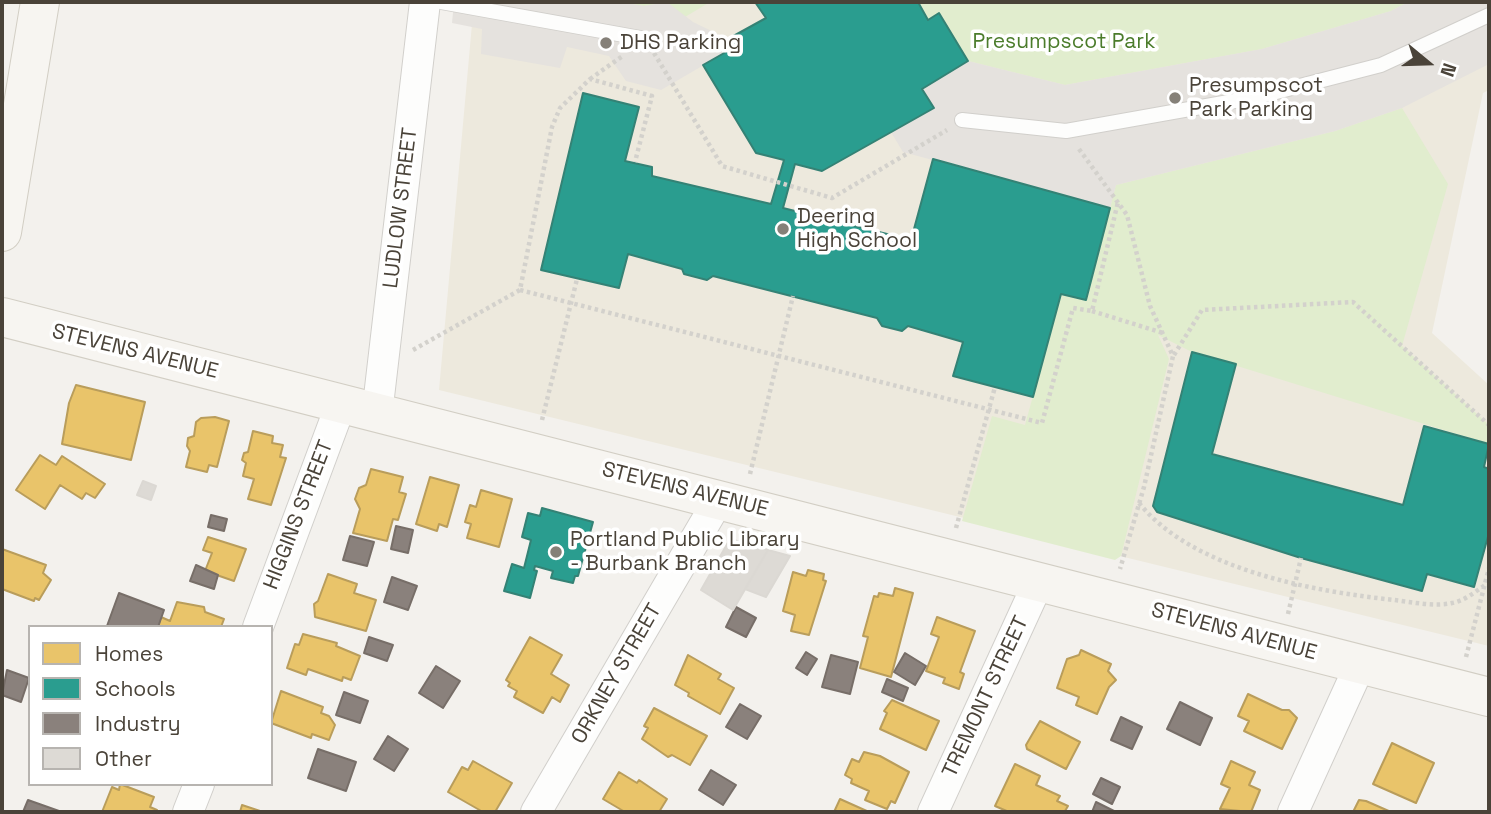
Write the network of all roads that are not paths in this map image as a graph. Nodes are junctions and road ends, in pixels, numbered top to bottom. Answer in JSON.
{"nodes":[{"id":1,"x":40,"y":2,"type":"edge"},
{"id":2,"x":425,"y":2,"type":"edge"},
{"id":3,"x":442,"y":2,"type":"edge"},
{"id":4,"x":1489,"y":15,"type":"edge"},
{"id":5,"x":646,"y":39,"type":"road end"},
{"id":6,"x":962,"y":120,"type":"road end"},
{"id":7,"x":2,"y":232,"type":"edge"},
{"id":8,"x":2,"y":317,"type":"edge"},
{"id":9,"x":341,"y":404,"type":"junction"},
{"id":10,"x":377,"y":414,"type":"junction"},
{"id":11,"x":719,"y":499,"type":"junction"},
{"id":12,"x":1039,"y":582,"type":"junction"},
{"id":13,"x":259,"y":625,"type":"edge"},
{"id":14,"x":1360,"y":665,"type":"junction"},
{"id":15,"x":1489,"y":697,"type":"edge"},
{"id":16,"x":198,"y":786,"type":"edge"},
{"id":17,"x":188,"y":812,"type":"edge"},
{"id":18,"x":536,"y":812,"type":"edge"},
{"id":19,"x":933,"y":812,"type":"edge"},
{"id":20,"x":1293,"y":812,"type":"edge"}],
"edges":[{"from":1,"to":7,"type":"main road"},
{"from":2,"to":10,"type":"street","name":"LUDLOW STREET"},
{"from":3,"to":5,"type":"lane"},
{"from":4,"to":6,"type":"lane"},
{"from":8,"to":9,"type":"main road","name":"STEVENS AVENUE"},
{"from":9,"to":10,"type":"main road","name":"STEVENS AVENUE"},
{"from":9,"to":13,"type":"street","name":"HIGGINS STREET"},
{"from":10,"to":11,"type":"main road","name":"STEVENS AVENUE"},
{"from":11,"to":12,"type":"main road","name":"STEVENS AVENUE"},
{"from":11,"to":18,"type":"street","name":"ORKNEY STREET"},
{"from":12,"to":14,"type":"main road","name":"STEVENS AVENUE"},
{"from":12,"to":19,"type":"street","name":"TREMONT STREET"},
{"from":14,"to":15,"type":"main road","name":"STEVENS AVENUE"},
{"from":14,"to":20,"type":"street"},
{"from":16,"to":17,"type":"street"}]}
